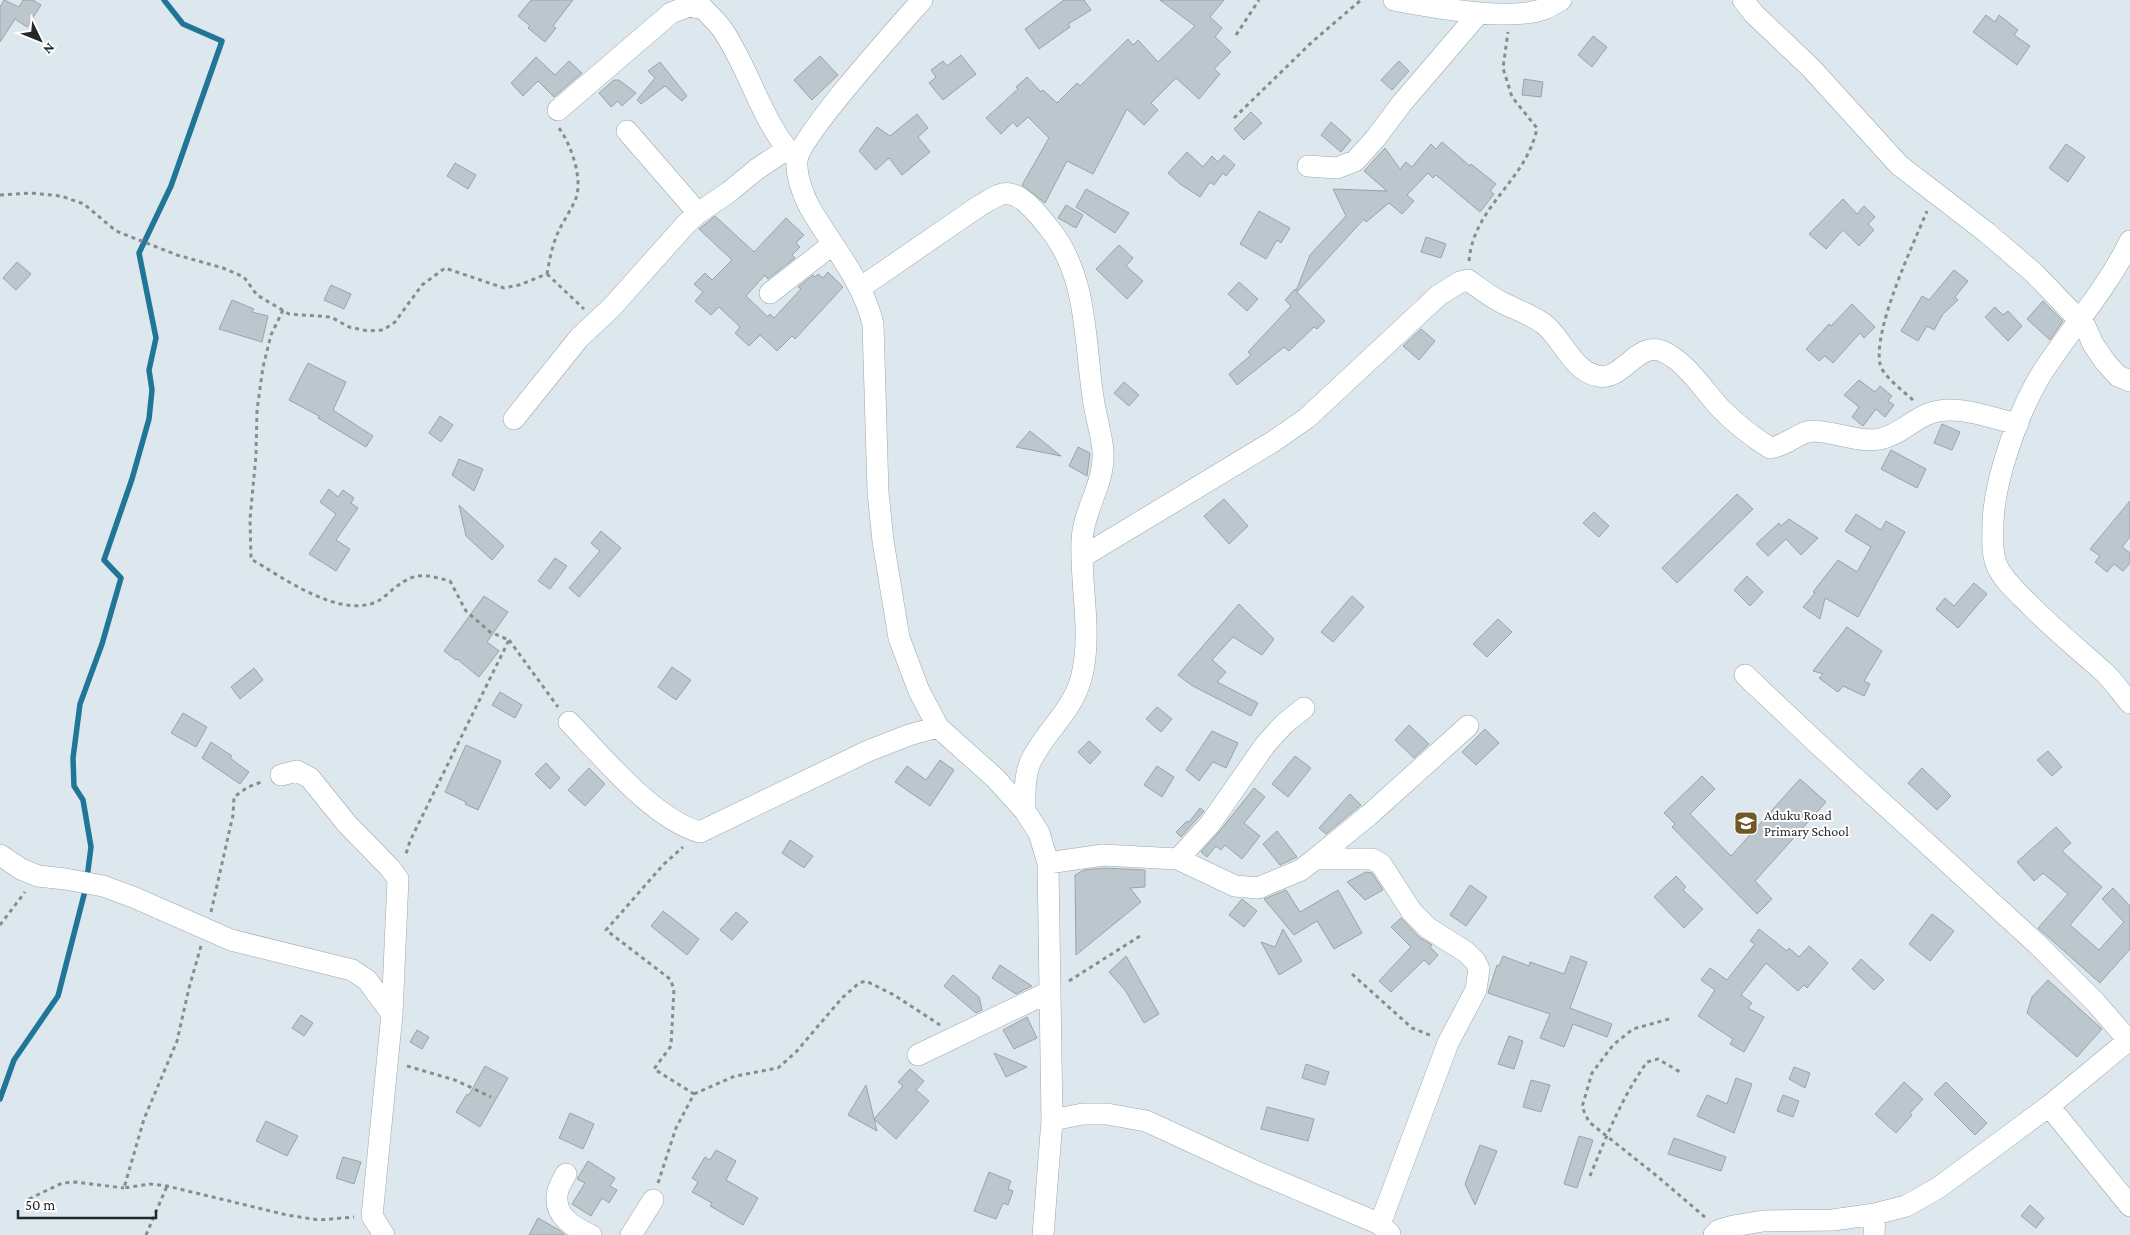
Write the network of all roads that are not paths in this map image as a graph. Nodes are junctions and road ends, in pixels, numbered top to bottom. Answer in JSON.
{"nodes":[{"id":1,"x":922,"y":0,"type":"edge"},
{"id":2,"x":1394,"y":0,"type":"edge"},
{"id":3,"x":1561,"y":0,"type":"edge"},
{"id":4,"x":1742,"y":0,"type":"edge"},
{"id":5,"x":1479,"y":13,"type":"junction"},
{"id":6,"x":558,"y":110,"type":"road end"},
{"id":7,"x":627,"y":131,"type":"dead end"},
{"id":8,"x":792,"y":154,"type":"junction"},
{"id":9,"x":1308,"y":166,"type":"dead end"},
{"id":10,"x":698,"y":213,"type":"junction"},
{"id":11,"x":2130,"y":241,"type":"edge"},
{"id":12,"x":833,"y":244,"type":"junction"},
{"id":13,"x":860,"y":288,"type":"junction"},
{"id":14,"x":770,"y":293,"type":"dead end"},
{"id":15,"x":2080,"y":320,"type":"junction"},
{"id":16,"x":2130,"y":381,"type":"edge"},
{"id":17,"x":514,"y":420,"type":"dead end"},
{"id":18,"x":2018,"y":424,"type":"junction"},
{"id":19,"x":1082,"y":558,"type":"junction"},
{"id":20,"x":1745,"y":675,"type":"dead end"},
{"id":21,"x":2130,"y":703,"type":"edge"},
{"id":22,"x":1304,"y":708,"type":"dead end"},
{"id":23,"x":569,"y":722,"type":"road end"},
{"id":24,"x":1468,"y":726,"type":"dead end"},
{"id":25,"x":938,"y":727,"type":"junction"},
{"id":26,"x":282,"y":775,"type":"road end"},
{"id":27,"x":1025,"y":811,"type":"junction"},
{"id":28,"x":0,"y":856,"type":"edge"},
{"id":29,"x":1178,"y":859,"type":"junction"},
{"id":30,"x":1316,"y":859,"type":"junction"},
{"id":31,"x":1048,"y":863,"type":"junction"},
{"id":32,"x":1049,"y":992,"type":"junction"},
{"id":33,"x":392,"y":1014,"type":"junction"},
{"id":34,"x":2129,"y":1039,"type":"edge"},
{"id":35,"x":918,"y":1055,"type":"dead end"},
{"id":36,"x":2049,"y":1106,"type":"junction"},
{"id":37,"x":1052,"y":1120,"type":"junction"},
{"id":38,"x":566,"y":1174,"type":"dead end"},
{"id":39,"x":653,"y":1200,"type":"road end"},
{"id":40,"x":2130,"y":1206,"type":"edge"},
{"id":41,"x":1875,"y":1214,"type":"junction"},
{"id":42,"x":1385,"y":1230,"type":"edge"},
{"id":43,"x":1717,"y":1233,"type":"edge"},
{"id":44,"x":384,"y":1235,"type":"edge"},
{"id":45,"x":591,"y":1235,"type":"edge"},
{"id":46,"x":631,"y":1235,"type":"edge"},
{"id":47,"x":1043,"y":1235,"type":"edge"},
{"id":48,"x":1874,"y":1235,"type":"edge"}],
"edges":[{"from":1,"to":8,"type":"street"},
{"from":2,"to":5,"type":"street"},
{"from":3,"to":5,"type":"street"},
{"from":4,"to":15,"type":"street"},
{"from":5,"to":9,"type":"street"},
{"from":6,"to":8,"type":"street"},
{"from":7,"to":10,"type":"street"},
{"from":8,"to":10,"type":"street"},
{"from":8,"to":12,"type":"street"},
{"from":10,"to":17,"type":"street"},
{"from":11,"to":15,"type":"street"},
{"from":12,"to":13,"type":"street"},
{"from":12,"to":14,"type":"street"},
{"from":13,"to":19,"type":"street"},
{"from":13,"to":25,"type":"street"},
{"from":15,"to":16,"type":"street"},
{"from":15,"to":18,"type":"street"},
{"from":18,"to":19,"type":"street"},
{"from":18,"to":21,"type":"street"},
{"from":19,"to":27,"type":"street"},
{"from":20,"to":34,"type":"street"},
{"from":22,"to":29,"type":"street"},
{"from":23,"to":25,"type":"street"},
{"from":24,"to":30,"type":"street"},
{"from":25,"to":27,"type":"street"},
{"from":26,"to":33,"type":"street"},
{"from":27,"to":31,"type":"street"},
{"from":28,"to":33,"type":"street"},
{"from":29,"to":30,"type":"street"},
{"from":29,"to":31,"type":"street"},
{"from":30,"to":42,"type":"street"},
{"from":31,"to":32,"type":"street"},
{"from":32,"to":35,"type":"street"},
{"from":32,"to":37,"type":"street"},
{"from":33,"to":44,"type":"street"},
{"from":34,"to":36,"type":"street"},
{"from":36,"to":40,"type":"street"},
{"from":36,"to":41,"type":"street"},
{"from":37,"to":42,"type":"street"},
{"from":37,"to":47,"type":"street"},
{"from":38,"to":45,"type":"street"},
{"from":39,"to":46,"type":"street"},
{"from":41,"to":43,"type":"street"},
{"from":41,"to":48,"type":"street"}]}
